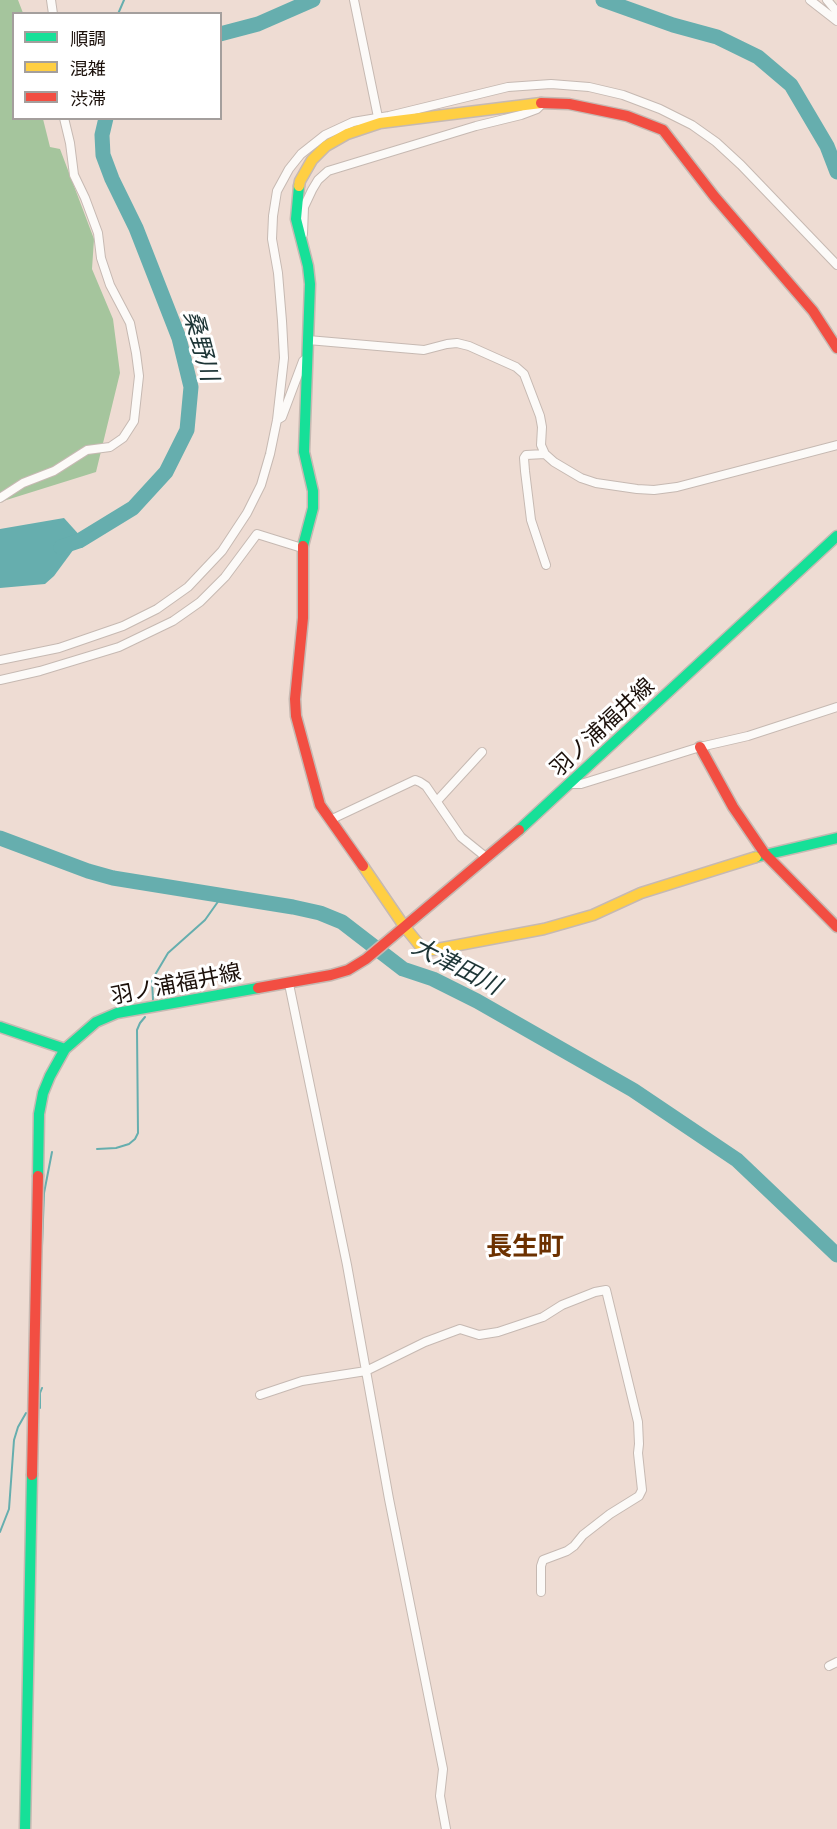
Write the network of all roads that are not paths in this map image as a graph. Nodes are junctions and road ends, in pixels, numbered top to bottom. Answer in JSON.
{"nodes":[{"id":1,"x":354,"y":0,"type":"edge"},
{"id":2,"x":810,"y":0,"type":"edge"},
{"id":3,"x":827,"y":0,"type":"edge"},
{"id":4,"x":837,"y":12,"type":"edge"},
{"id":5,"x":837,"y":21,"type":"edge"},
{"id":6,"x":543,"y":103,"type":"junction"},
{"id":7,"x":378,"y":117,"type":"junction"},
{"id":8,"x":64,"y":120,"type":"edge"},
{"id":9,"x":302,"y":241,"type":"junction"},
{"id":10,"x":837,"y":265,"type":"edge"},
{"id":11,"x":308,"y":340,"type":"junction"},
{"id":12,"x":837,"y":348,"type":"edge"},
{"id":13,"x":308,"y":357,"type":"junction"},
{"id":14,"x":277,"y":420,"type":"junction"},
{"id":15,"x":837,"y":445,"type":"edge"},
{"id":16,"x":545,"y":454,"type":"junction"},
{"id":17,"x":0,"y":498,"type":"edge"},
{"id":18,"x":837,"y":536,"type":"edge"},
{"id":19,"x":302,"y":548,"type":"junction"},
{"id":20,"x":546,"y":565,"type":"dead end"},
{"id":21,"x":0,"y":660,"type":"edge"},
{"id":22,"x":0,"y":680,"type":"edge"},
{"id":23,"x":837,"y":707,"type":"edge"},
{"id":24,"x":700,"y":747,"type":"junction"},
{"id":25,"x":482,"y":752,"type":"dead end"},
{"id":26,"x":571,"y":784,"type":"junction"},
{"id":27,"x":437,"y":801,"type":"junction"},
{"id":28,"x":330,"y":820,"type":"junction"},
{"id":29,"x":837,"y":838,"type":"edge"},
{"id":30,"x":765,"y":854,"type":"junction"},
{"id":31,"x":487,"y":858,"type":"junction"},
{"id":32,"x":404,"y":926,"type":"junction"},
{"id":33,"x":837,"y":927,"type":"edge"},
{"id":34,"x":290,"y":984,"type":"junction"},
{"id":35,"x":0,"y":1027,"type":"edge"},
{"id":36,"x":64,"y":1049,"type":"junction"},
{"id":37,"x":366,"y":1371,"type":"junction"},
{"id":38,"x":260,"y":1395,"type":"dead end"},
{"id":39,"x":541,"y":1592,"type":"dead end"},
{"id":40,"x":837,"y":1662,"type":"edge"},
{"id":41,"x":829,"y":1666,"type":"dead end"},
{"id":42,"x":25,"y":1829,"type":"edge"},
{"id":43,"x":446,"y":1829,"type":"edge"}],
"edges":[{"from":1,"to":7,"type":"street"},
{"from":2,"to":5,"type":"street"},
{"from":3,"to":4,"type":"street"},
{"from":6,"to":7,"type":"street"},
{"from":6,"to":9,"type":"street"},
{"from":6,"to":12,"type":"street"},
{"from":7,"to":9,"type":"street"},
{"from":7,"to":10,"type":"street"},
{"from":7,"to":14,"type":"street"},
{"from":8,"to":17,"type":"street"},
{"from":9,"to":11,"type":"street"},
{"from":11,"to":13,"type":"street"},
{"from":11,"to":16,"type":"street"},
{"from":13,"to":14,"type":"street"},
{"from":13,"to":19,"type":"street"},
{"from":14,"to":21,"type":"street"},
{"from":15,"to":16,"type":"street"},
{"from":16,"to":20,"type":"street"},
{"from":18,"to":26,"type":"street","name":"羽ノ浦福井線"},
{"from":19,"to":22,"type":"street"},
{"from":19,"to":28,"type":"street"},
{"from":23,"to":24,"type":"street"},
{"from":24,"to":26,"type":"street"},
{"from":24,"to":30,"type":"street"},
{"from":25,"to":27,"type":"street"},
{"from":26,"to":31,"type":"street","name":"羽ノ浦福井線"},
{"from":27,"to":28,"type":"street"},
{"from":27,"to":31,"type":"street"},
{"from":28,"to":32,"type":"street"},
{"from":29,"to":30,"type":"street"},
{"from":30,"to":32,"type":"street"},
{"from":30,"to":33,"type":"street"},
{"from":31,"to":32,"type":"street","name":"羽ノ浦福井線"},
{"from":32,"to":34,"type":"street","name":"羽ノ浦福井線"},
{"from":34,"to":36,"type":"street","name":"羽ノ浦福井線"},
{"from":34,"to":37,"type":"street"},
{"from":35,"to":36,"type":"street"},
{"from":36,"to":42,"type":"street","name":"羽ノ浦福井線"},
{"from":37,"to":38,"type":"street"},
{"from":37,"to":39,"type":"street"},
{"from":37,"to":43,"type":"street"},
{"from":40,"to":41,"type":"street"}]}
